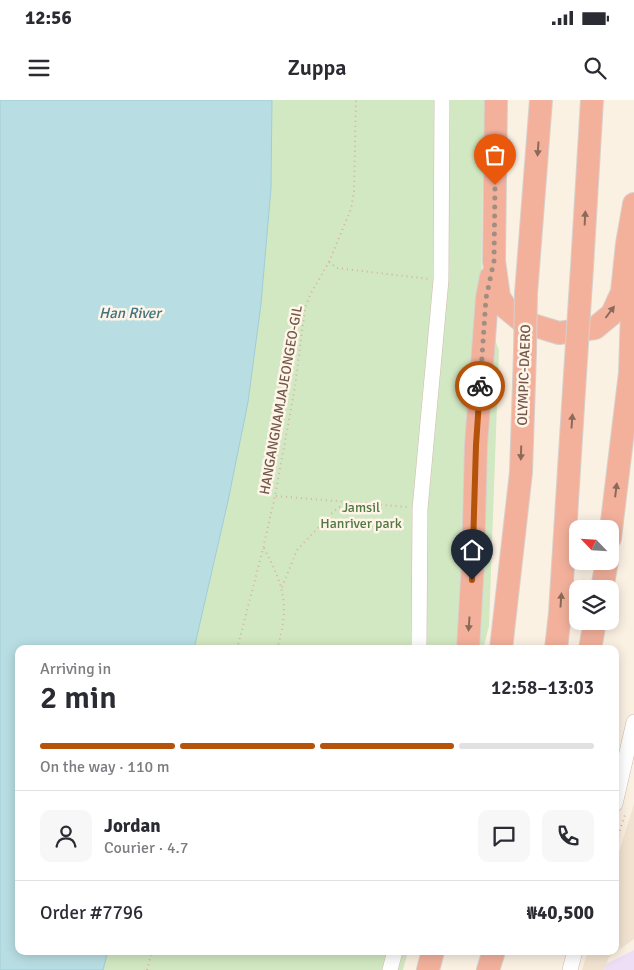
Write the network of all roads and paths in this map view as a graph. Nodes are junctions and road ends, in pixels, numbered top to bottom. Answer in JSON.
{"nodes":[{"id":1,"x":356,"y":100,"type":"edge"},
{"id":2,"x":442,"y":100,"type":"edge"},
{"id":3,"x":484,"y":100,"type":"edge"},
{"id":4,"x":496,"y":100,"type":"edge"},
{"id":5,"x":542,"y":100,"type":"edge"},
{"id":6,"x":592,"y":100,"type":"edge"},
{"id":7,"x":496,"y":147,"type":"junction"},
{"id":8,"x":634,"y":204,"type":"edge"},
{"id":9,"x":634,"y":243,"type":"edge"},
{"id":10,"x":494,"y":261,"type":"junction"},
{"id":11,"x":329,"y":262,"type":"junction"},
{"id":12,"x":441,"y":280,"type":"junction"},
{"id":13,"x":275,"y":496,"type":"junction"},
{"id":14,"x":346,"y":502,"type":"junction"},
{"id":15,"x":420,"y":508,"type":"junction"},
{"id":16,"x":612,"y":520,"type":"edge"},
{"id":17,"x":264,"y":547,"type":"junction"},
{"id":18,"x":282,"y":587,"type":"junction"},
{"id":19,"x":593,"y":630,"type":"edge"},
{"id":20,"x":238,"y":645,"type":"edge"},
{"id":21,"x":278,"y":645,"type":"edge"},
{"id":22,"x":420,"y":645,"type":"edge"},
{"id":23,"x":468,"y":645,"type":"edge"},
{"id":24,"x":501,"y":645,"type":"edge"},
{"id":25,"x":556,"y":645,"type":"edge"},
{"id":26,"x":591,"y":645,"type":"edge"},
{"id":27,"x":634,"y":722,"type":"edge"},
{"id":28,"x":630,"y":756,"type":"edge"},
{"id":29,"x":620,"y":808,"type":"edge"},
{"id":30,"x":151,"y":955,"type":"edge"},
{"id":31,"x":394,"y":955,"type":"edge"},
{"id":32,"x":432,"y":955,"type":"edge"},
{"id":33,"x":574,"y":955,"type":"edge"},
{"id":34,"x":146,"y":970,"type":"edge"},
{"id":35,"x":390,"y":970,"type":"edge"},
{"id":36,"x":428,"y":970,"type":"edge"},
{"id":37,"x":570,"y":970,"type":"edge"}],
"edges":[{"from":1,"to":11,"type":"path","name":"HANGANGNAMJAJEONGEO-GIL"},
{"from":2,"to":12,"type":"street"},
{"from":3,"to":7,"type":"street"},
{"from":4,"to":7,"type":"highway"},
{"from":5,"to":24,"type":"highway","name":"OLYMPIC-DAERO","one_way":true,"bridge":true},
{"from":25,"to":6,"type":"highway","one_way":true,"bridge":true},
{"from":7,"to":10,"type":"highway"},
{"from":10,"to":8,"type":"highway","one_way":true},
{"from":16,"to":9,"type":"highway","one_way":true},
{"from":10,"to":23,"type":"highway","one_way":true},
{"from":11,"to":12,"type":"path"},
{"from":11,"to":13,"type":"path","name":"HANGANGNAMJAJEONGEO-GIL"},
{"from":12,"to":15,"type":"street"},
{"from":13,"to":14,"type":"path"},
{"from":13,"to":17,"type":"path","name":"HANGANGNAMJAJEONGEO-GIL"},
{"from":14,"to":15,"type":"path"},
{"from":14,"to":18,"type":"path"},
{"from":15,"to":22,"type":"street"},
{"from":17,"to":18,"type":"path"},
{"from":17,"to":20,"type":"path","name":"HANGANGNAMJAJEONGEO-GIL"},
{"from":18,"to":21,"type":"path"},
{"from":19,"to":26,"type":"highway"},
{"from":27,"to":28,"type":"street"},
{"from":28,"to":29,"type":"street"},
{"from":30,"to":34,"type":"path"},
{"from":31,"to":35,"type":"street"},
{"from":32,"to":36,"type":"highway"},
{"from":33,"to":37,"type":"street"}]}
